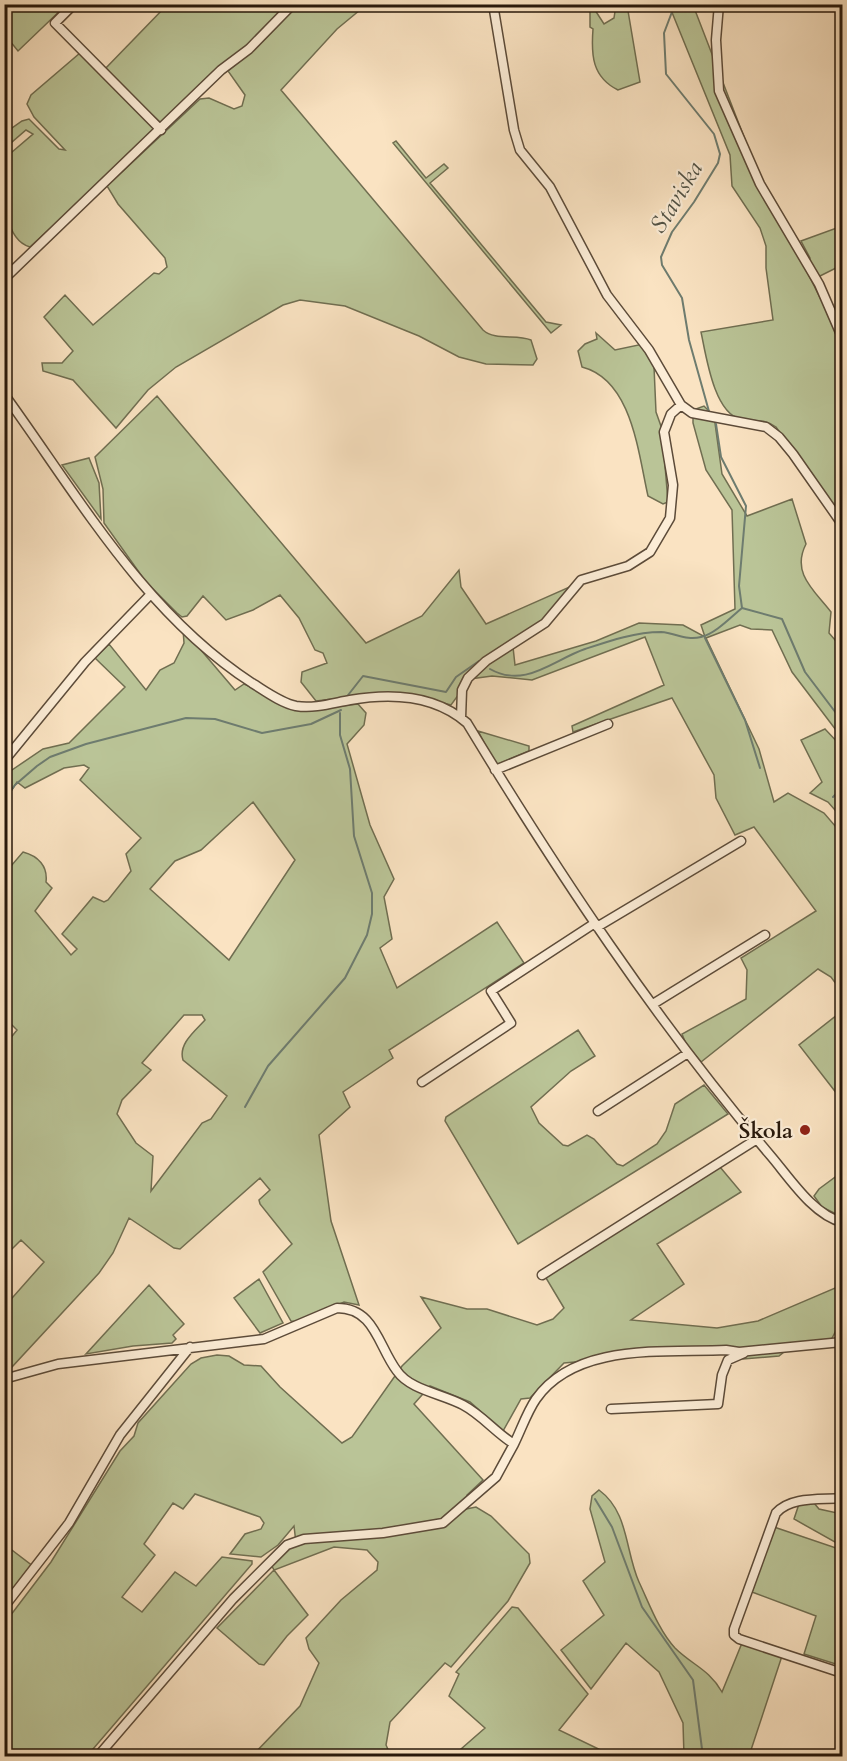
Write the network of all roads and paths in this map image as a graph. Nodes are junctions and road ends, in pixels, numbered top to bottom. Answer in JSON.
{"nodes":[{"id":1,"x":74,"y":4,"type":"edge"},
{"id":2,"x":293,"y":4,"type":"edge"},
{"id":3,"x":493,"y":4,"type":"edge"},
{"id":4,"x":719,"y":4,"type":"edge"},
{"id":5,"x":161,"y":130,"type":"junction"},
{"id":6,"x":4,"y":279,"type":"edge"},
{"id":7,"x":843,"y":337,"type":"edge"},
{"id":8,"x":4,"y":394,"type":"edge"},
{"id":9,"x":681,"y":405,"type":"junction"},
{"id":10,"x":843,"y":524,"type":"edge"},
{"id":11,"x":150,"y":595,"type":"junction"},
{"id":12,"x":461,"y":718,"type":"junction"},
{"id":13,"x":608,"y":724,"type":"dead end"},
{"id":14,"x":4,"y":761,"type":"edge"},
{"id":15,"x":495,"y":770,"type":"junction"},
{"id":16,"x":741,"y":841,"type":"dead end"},
{"id":17,"x":596,"y":925,"type":"junction"},
{"id":18,"x":765,"y":934,"type":"dead end"},
{"id":19,"x":653,"y":1004,"type":"junction"},
{"id":20,"x":688,"y":1053,"type":"junction"},
{"id":21,"x":422,"y":1082,"type":"dead end"},
{"id":22,"x":598,"y":1111,"type":"dead end"},
{"id":23,"x":757,"y":1140,"type":"junction"},
{"id":24,"x":843,"y":1222,"type":"edge"},
{"id":25,"x":542,"y":1275,"type":"dead end"},
{"id":26,"x":842,"y":1342,"type":"edge"},
{"id":27,"x":190,"y":1347,"type":"junction"},
{"id":28,"x":747,"y":1351,"type":"junction"},
{"id":29,"x":4,"y":1379,"type":"edge"},
{"id":30,"x":611,"y":1409,"type":"dead end"},
{"id":31,"x":514,"y":1444,"type":"junction"},
{"id":32,"x":843,"y":1498,"type":"edge"},
{"id":33,"x":4,"y":1607,"type":"edge"},
{"id":34,"x":843,"y":1673,"type":"edge"},
{"id":35,"x":98,"y":1756,"type":"edge"}],
"edges":[{"from":1,"to":5,"type":"street"},
{"from":2,"to":5,"type":"street"},
{"from":3,"to":9,"type":"street"},
{"from":4,"to":7,"type":"street"},
{"from":5,"to":6,"type":"street"},
{"from":8,"to":11,"type":"street"},
{"from":9,"to":10,"type":"street"},
{"from":9,"to":12,"type":"street"},
{"from":11,"to":12,"type":"street"},
{"from":11,"to":14,"type":"street"},
{"from":12,"to":15,"type":"street"},
{"from":13,"to":15,"type":"street"},
{"from":15,"to":17,"type":"street"},
{"from":16,"to":17,"type":"street"},
{"from":17,"to":19,"type":"street"},
{"from":17,"to":21,"type":"street"},
{"from":18,"to":19,"type":"street"},
{"from":19,"to":20,"type":"street"},
{"from":20,"to":22,"type":"street"},
{"from":20,"to":23,"type":"street"},
{"from":23,"to":24,"type":"street"},
{"from":23,"to":25,"type":"street"},
{"from":26,"to":28,"type":"street"},
{"from":27,"to":29,"type":"street"},
{"from":27,"to":31,"type":"street"},
{"from":27,"to":33,"type":"street"},
{"from":28,"to":30,"type":"street"},
{"from":28,"to":31,"type":"street"},
{"from":31,"to":35,"type":"street"},
{"from":32,"to":34,"type":"street"}]}
